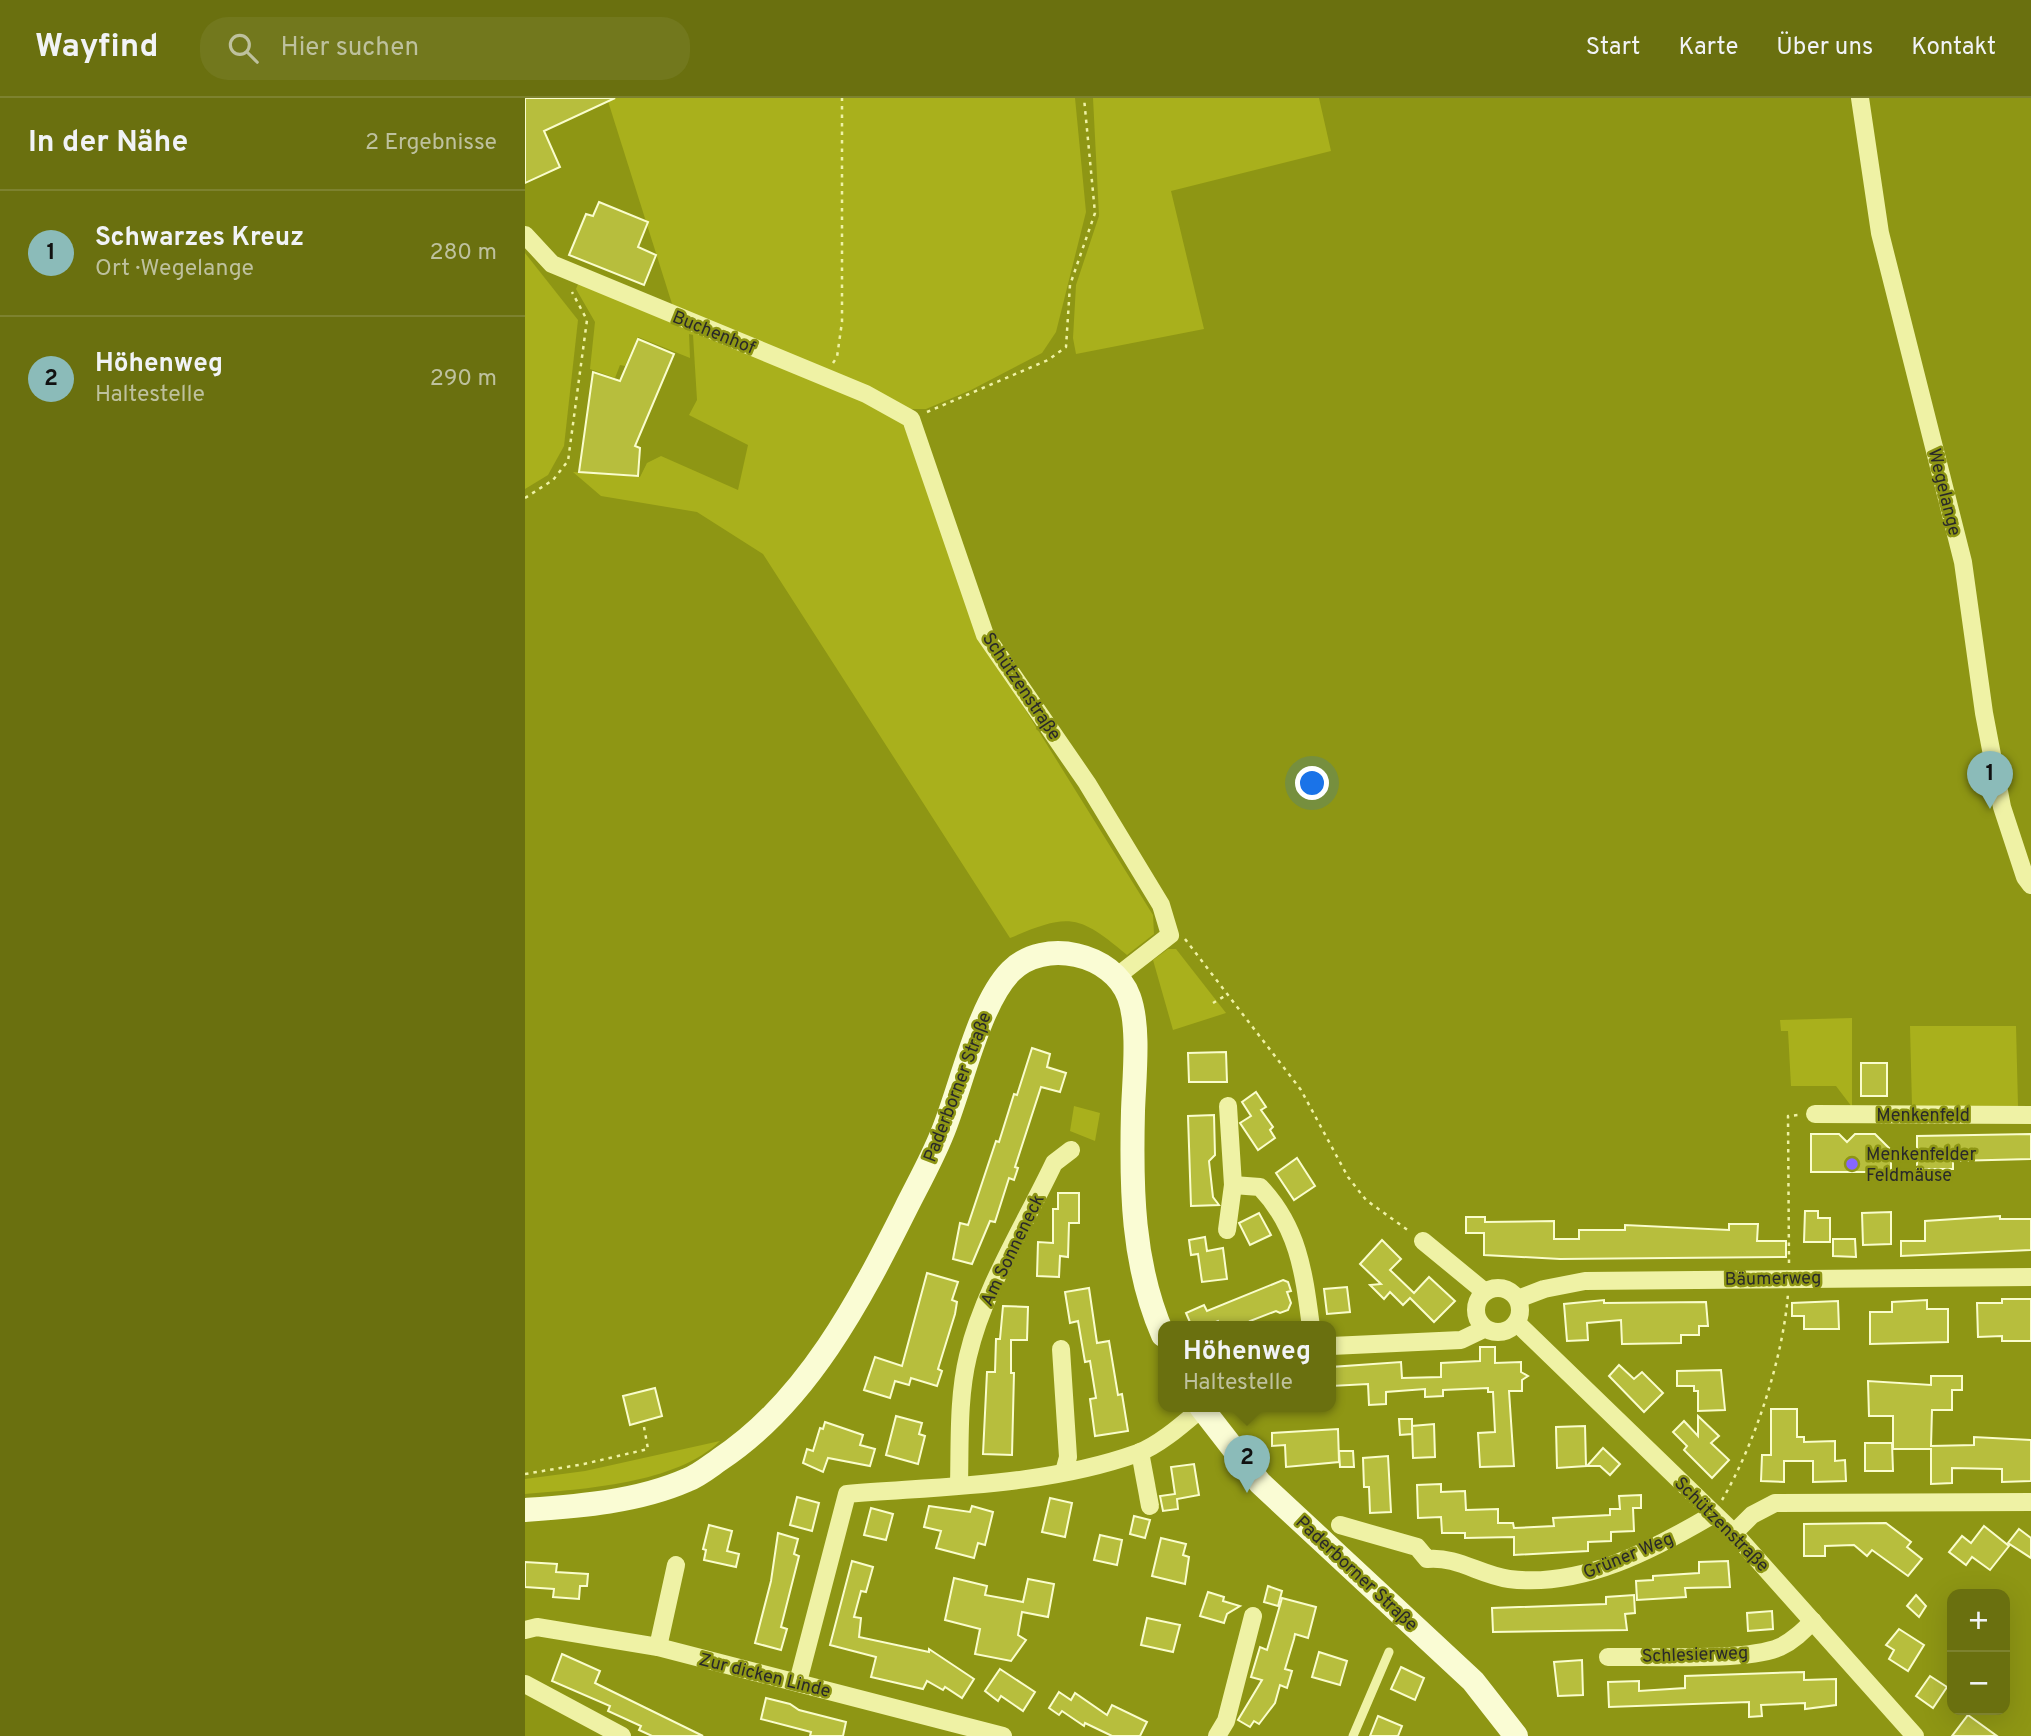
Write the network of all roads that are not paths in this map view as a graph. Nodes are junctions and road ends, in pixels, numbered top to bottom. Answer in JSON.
{"nodes":[{"id":1,"x":1860,"y":98,"type":"edge"},
{"id":2,"x":525,"y":235,"type":"edge"},
{"id":3,"x":911,"y":419,"type":"joint"},
{"id":4,"x":2031,"y":885,"type":"edge"},
{"id":5,"x":1116,"y":977,"type":"junction"},
{"id":6,"x":1228,"y":1106,"type":"dead end"},
{"id":7,"x":1815,"y":1114,"type":"road end"},
{"id":8,"x":2031,"y":1115,"type":"edge"},
{"id":9,"x":1071,"y":1150,"type":"dead end"},
{"id":10,"x":1233,"y":1185,"type":"junction"},
{"id":11,"x":1227,"y":1230,"type":"dead end"},
{"id":12,"x":1423,"y":1241,"type":"road end"},
{"id":13,"x":2031,"y":1277,"type":"edge"},
{"id":14,"x":1485,"y":1292,"type":"junction"},
{"id":15,"x":1518,"y":1299,"type":"junction"},
{"id":16,"x":1310,"y":1321,"type":"edge"},
{"id":17,"x":1158,"y":1323,"type":"edge"},
{"id":18,"x":1517,"y":1323,"type":"junction"},
{"id":19,"x":1484,"y":1329,"type":"junction"},
{"id":20,"x":1336,"y":1346,"type":"edge"},
{"id":21,"x":1061,"y":1349,"type":"dead end"},
{"id":22,"x":1196,"y":1412,"type":"edge"},
{"id":23,"x":1205,"y":1412,"type":"edge"},
{"id":24,"x":1140,"y":1452,"type":"junction"},
{"id":25,"x":1064,"y":1472,"type":"junction"},
{"id":26,"x":959,"y":1485,"type":"junction"},
{"id":27,"x":2031,"y":1502,"type":"edge"},
{"id":28,"x":1150,"y":1506,"type":"dead end"},
{"id":29,"x":525,"y":1510,"type":"edge"},
{"id":30,"x":1714,"y":1514,"type":"junction"},
{"id":31,"x":1340,"y":1525,"type":"dead end"},
{"id":32,"x":1734,"y":1533,"type":"junction"},
{"id":33,"x":676,"y":1565,"type":"dead end"},
{"id":34,"x":1254,"y":1616,"type":"dead end"},
{"id":35,"x":1814,"y":1621,"type":"junction"},
{"id":36,"x":525,"y":1630,"type":"edge"},
{"id":37,"x":658,"y":1647,"type":"junction"},
{"id":38,"x":1389,"y":1652,"type":"dead end"},
{"id":39,"x":1608,"y":1657,"type":"dead end"},
{"id":40,"x":798,"y":1682,"type":"junction"},
{"id":41,"x":525,"y":1684,"type":"edge"},
{"id":42,"x":622,"y":1736,"type":"edge"},
{"id":43,"x":1003,"y":1736,"type":"edge"},
{"id":44,"x":1217,"y":1736,"type":"edge"},
{"id":45,"x":1353,"y":1736,"type":"edge"},
{"id":46,"x":1516,"y":1736,"type":"edge"},
{"id":47,"x":1915,"y":1736,"type":"edge"}],
"edges":[{"from":1,"to":4,"type":"street","name":"Wegelange"},
{"from":2,"to":3,"type":"street","name":"Buchenhof"},
{"from":3,"to":5,"type":"street","name":"Schützenstraße"},
{"from":5,"to":17,"type":"main road"},
{"from":5,"to":29,"type":"main road","name":"Paderborner Straße"},
{"from":6,"to":10,"type":"street"},
{"from":7,"to":8,"type":"street","name":"Menkenfeld"},
{"from":9,"to":26,"type":"street","name":"Am Sonneneck"},
{"from":10,"to":11,"type":"street"},
{"from":10,"to":16,"type":"street"},
{"from":12,"to":14,"type":"street"},
{"from":13,"to":15,"type":"street","name":"Bäumerweg"},
{"from":14,"to":15,"type":"street"},
{"from":14,"to":19,"type":"street"},
{"from":15,"to":18,"type":"street"},
{"from":18,"to":19,"type":"street"},
{"from":18,"to":30,"type":"street","name":"Schützenstraße"},
{"from":19,"to":20,"type":"street"},
{"from":21,"to":25,"type":"street"},
{"from":22,"to":24,"type":"street"},
{"from":23,"to":46,"type":"main road","name":"Paderborner Straße"},
{"from":24,"to":25,"type":"street"},
{"from":24,"to":28,"type":"street"},
{"from":25,"to":26,"type":"street"},
{"from":26,"to":40,"type":"street"},
{"from":27,"to":32,"type":"street"},
{"from":30,"to":31,"type":"street","name":"Grüner Weg"},
{"from":30,"to":32,"type":"street","name":"Schützenstraße"},
{"from":32,"to":35,"type":"street","name":"Schützenstraße"},
{"from":33,"to":37,"type":"street"},
{"from":34,"to":44,"type":"street"},
{"from":35,"to":39,"type":"street","name":"Schlesierweg"},
{"from":35,"to":47,"type":"street","name":"Schützenstraße"},
{"from":36,"to":37,"type":"street","name":"Zur dicken Linde"},
{"from":37,"to":40,"type":"street","name":"Zur dicken Linde"},
{"from":38,"to":45,"type":"lane"},
{"from":40,"to":43,"type":"street","name":"Zur dicken Linde"},
{"from":41,"to":42,"type":"street"}]}
